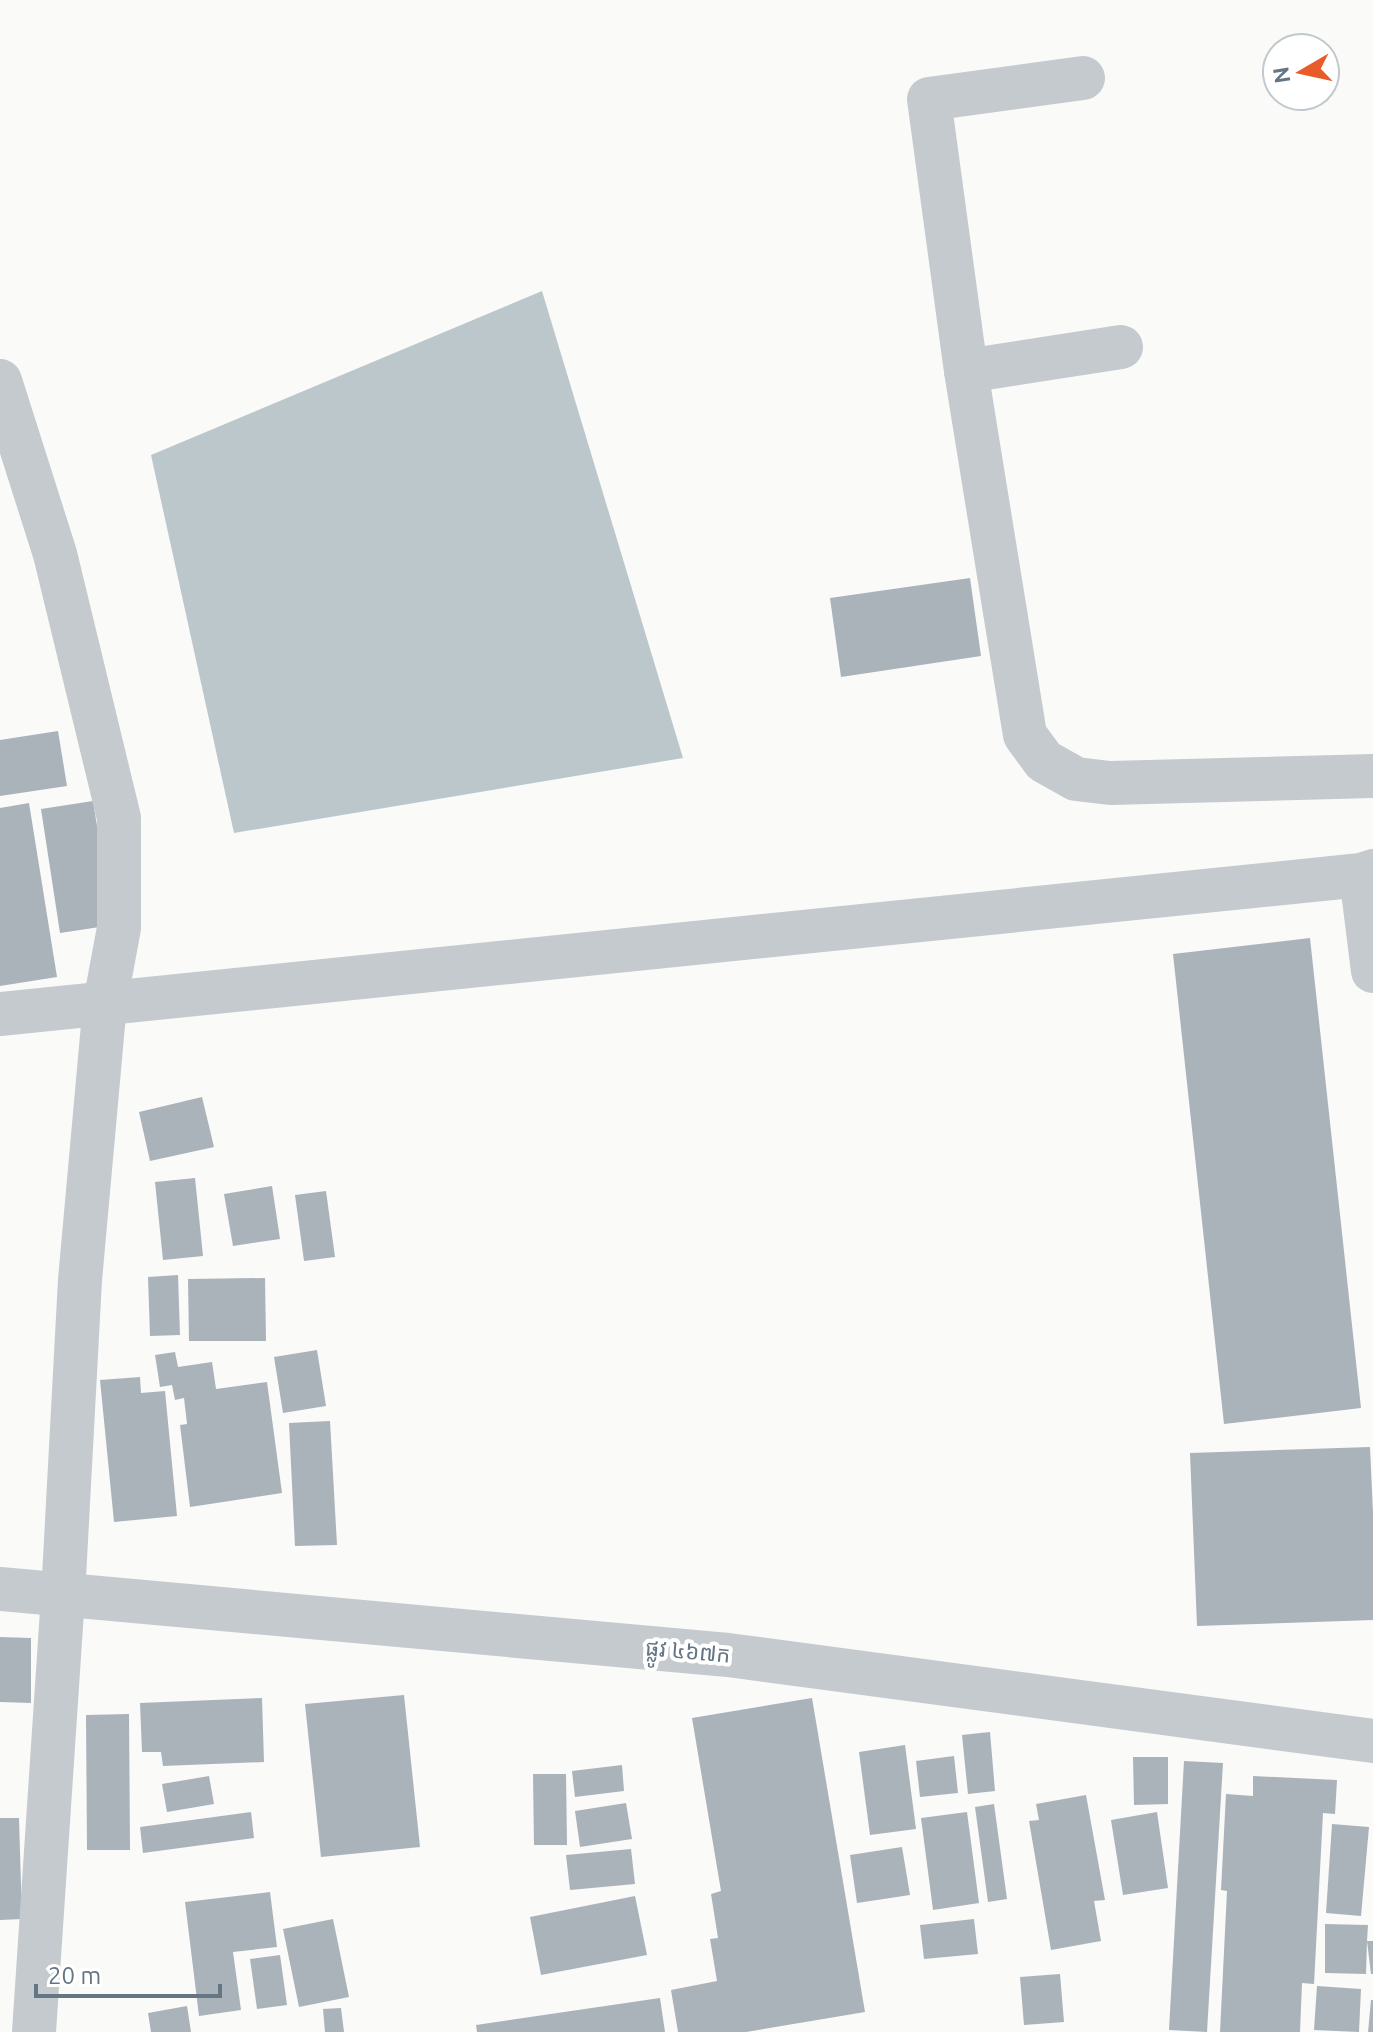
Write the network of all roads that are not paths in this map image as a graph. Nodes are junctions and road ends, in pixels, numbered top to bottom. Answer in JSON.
{"nodes":[{"id":1,"x":1083,"y":78,"type":"dead end"},
{"id":2,"x":1121,"y":347,"type":"dead end"},
{"id":3,"x":966,"y":371,"type":"junction"},
{"id":4,"x":0,"y":381,"type":"edge"},
{"id":5,"x":1373,"y":776,"type":"edge"},
{"id":6,"x":1367,"y":873,"type":"edge"},
{"id":7,"x":1373,"y":971,"type":"edge"},
{"id":8,"x":105,"y":1003,"type":"junction"},
{"id":9,"x":0,"y":1014,"type":"edge"},
{"id":10,"x":0,"y":1589,"type":"edge"},
{"id":11,"x":63,"y":1596,"type":"junction"},
{"id":12,"x":1373,"y":1741,"type":"edge"},
{"id":13,"x":34,"y":2032,"type":"edge"}],
"edges":[{"from":1,"to":3,"type":"street"},
{"from":2,"to":3,"type":"street"},
{"from":3,"to":5,"type":"street"},
{"from":4,"to":8,"type":"street"},
{"from":6,"to":7,"type":"street"},
{"from":6,"to":8,"type":"street"},
{"from":8,"to":9,"type":"street"},
{"from":8,"to":11,"type":"street"},
{"from":10,"to":11,"type":"street","name":"ផ្លូវ ៤៦៧ក"},
{"from":11,"to":12,"type":"street","name":"ផ្លូវ ៤៦៧ក"},
{"from":11,"to":13,"type":"street"}]}
